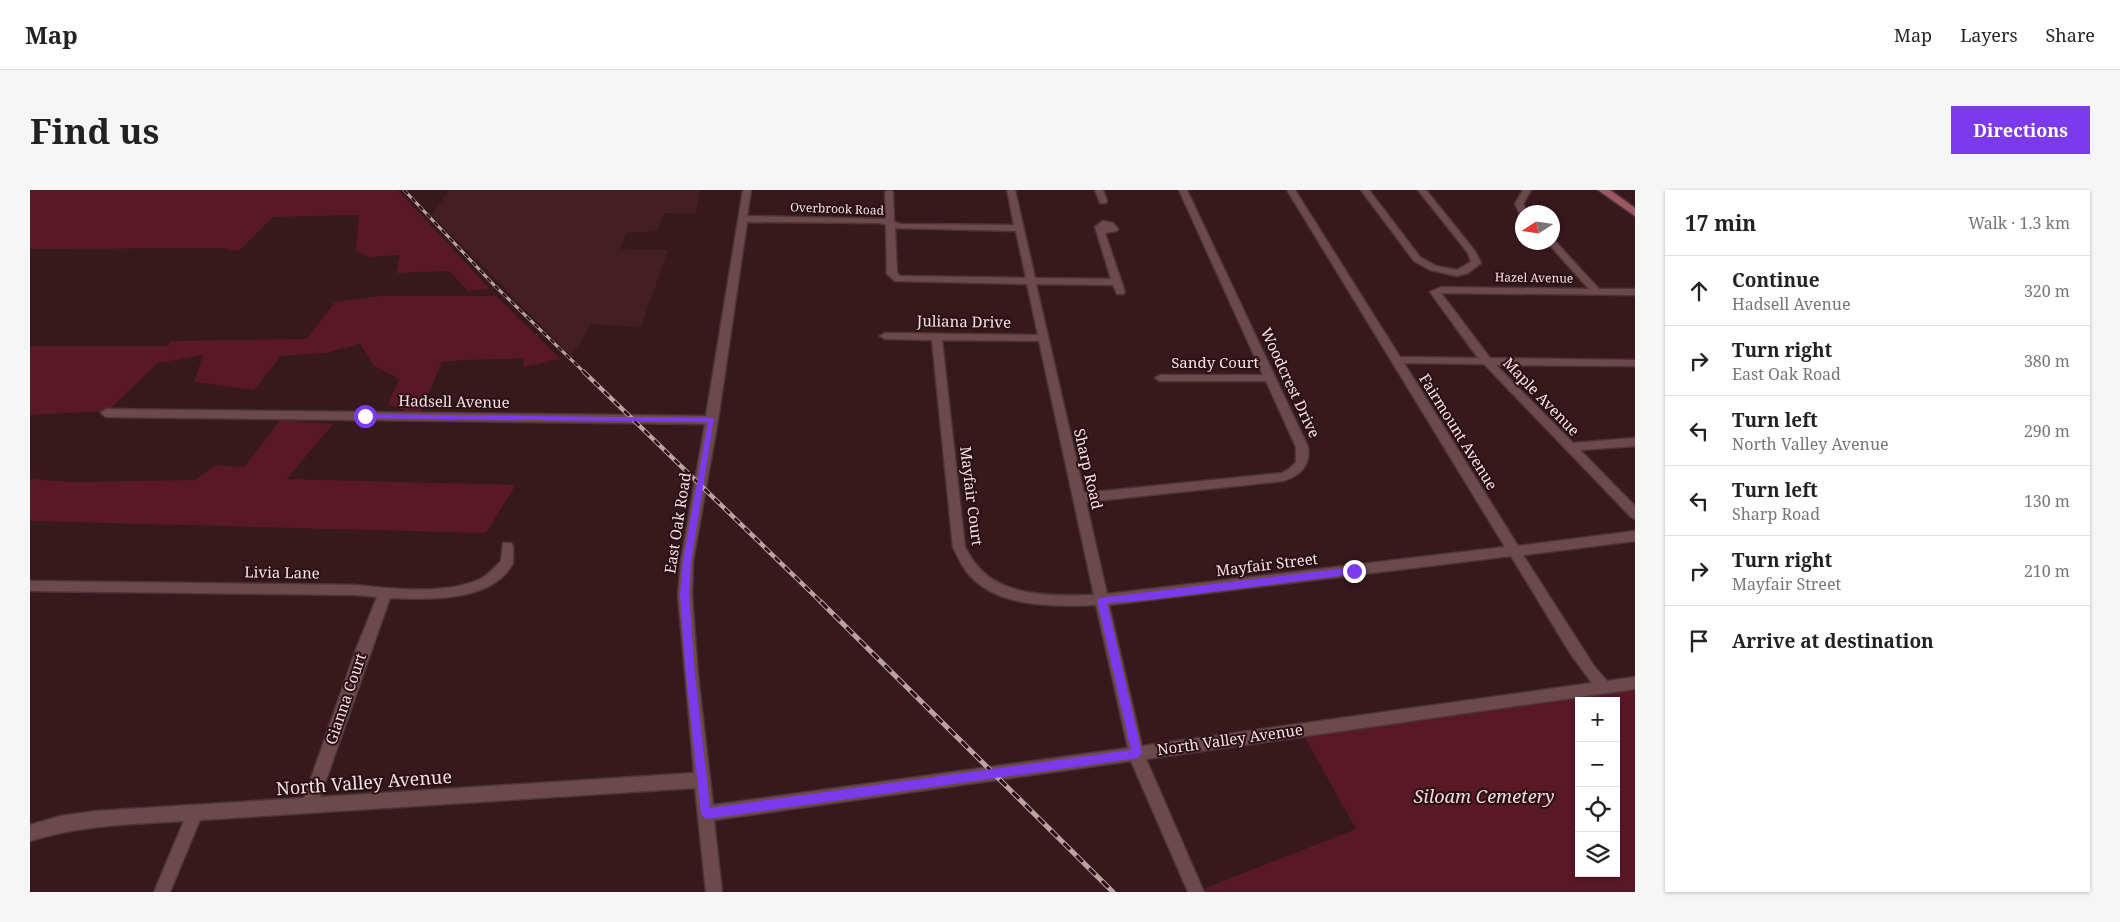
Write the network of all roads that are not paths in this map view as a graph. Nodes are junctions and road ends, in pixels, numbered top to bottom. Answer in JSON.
{"nodes":[{"id":1,"x":748,"y":190,"type":"edge"},
{"id":2,"x":1011,"y":190,"type":"edge"},
{"id":3,"x":1099,"y":190,"type":"edge"},
{"id":4,"x":1183,"y":190,"type":"edge"},
{"id":5,"x":1290,"y":190,"type":"edge"},
{"id":6,"x":1365,"y":190,"type":"edge"},
{"id":7,"x":1422,"y":190,"type":"edge"},
{"id":8,"x":1527,"y":190,"type":"edge"},
{"id":9,"x":1603,"y":190,"type":"edge"},
{"id":10,"x":889,"y":192,"type":"dead end"},
{"id":11,"x":1103,"y":201,"type":"dead end"},
{"id":12,"x":1520,"y":205,"type":"edge"},
{"id":13,"x":1635,"y":213,"type":"edge"},
{"id":14,"x":743,"y":219,"type":"junction"},
{"id":15,"x":890,"y":224,"type":"junction"},
{"id":16,"x":1019,"y":228,"type":"junction"},
{"id":17,"x":1100,"y":231,"type":"dead end"},
{"id":18,"x":1558,"y":250,"type":"edge"},
{"id":19,"x":1456,"y":273,"type":"junction"},
{"id":20,"x":1031,"y":281,"type":"junction"},
{"id":21,"x":1470,"y":290,"type":"junction"},
{"id":22,"x":1596,"y":291,"type":"junction"},
{"id":23,"x":1635,"y":292,"type":"edge"},
{"id":24,"x":1435,"y":294,"type":"joint"},
{"id":25,"x":885,"y":336,"type":"dead end"},
{"id":26,"x":937,"y":337,"type":"junction"},
{"id":27,"x":1043,"y":338,"type":"junction"},
{"id":28,"x":1396,"y":360,"type":"junction"},
{"id":29,"x":1486,"y":361,"type":"junction"},
{"id":30,"x":1635,"y":362,"type":"edge"},
{"id":31,"x":1160,"y":378,"type":"dead end"},
{"id":32,"x":1270,"y":378,"type":"junction"},
{"id":33,"x":106,"y":413,"type":"dead end"},
{"id":34,"x":712,"y":420,"type":"junction"},
{"id":35,"x":1635,"y":442,"type":"edge"},
{"id":36,"x":1570,"y":447,"type":"junction"},
{"id":37,"x":1079,"y":498,"type":"junction"},
{"id":38,"x":1635,"y":514,"type":"edge"},
{"id":39,"x":1635,"y":536,"type":"edge"},
{"id":40,"x":507,"y":546,"type":"dead end"},
{"id":41,"x":1514,"y":552,"type":"junction"},
{"id":42,"x":30,"y":586,"type":"edge"},
{"id":43,"x":385,"y":593,"type":"junction"},
{"id":44,"x":1051,"y":600,"type":"joint"},
{"id":45,"x":1102,"y":600,"type":"junction"},
{"id":46,"x":1635,"y":682,"type":"edge"},
{"id":47,"x":1604,"y":687,"type":"junction"},
{"id":48,"x":1137,"y":753,"type":"junction"},
{"id":49,"x":702,"y":780,"type":"junction"},
{"id":50,"x":310,"y":806,"type":"junction"},
{"id":51,"x":195,"y":813,"type":"junction"},
{"id":52,"x":706,"y":814,"type":"junction"},
{"id":53,"x":30,"y":833,"type":"edge"},
{"id":54,"x":162,"y":892,"type":"edge"},
{"id":55,"x":714,"y":892,"type":"edge"},
{"id":56,"x":1196,"y":892,"type":"edge"}],
"edges":[{"from":1,"to":14,"type":"street","name":"East Oak Road"},
{"from":2,"to":16,"type":"street","name":"Sharp Road"},
{"from":3,"to":11,"type":"street"},
{"from":4,"to":32,"type":"street","name":"Woodcrest Drive"},
{"from":5,"to":28,"type":"street","name":"Fairmount Avenue"},
{"from":6,"to":19,"type":"street"},
{"from":7,"to":19,"type":"street"},
{"from":8,"to":12,"type":"street"},
{"from":9,"to":13,"type":"main road"},
{"from":10,"to":15,"type":"street"},
{"from":14,"to":15,"type":"street","name":"Overbrook Road"},
{"from":14,"to":34,"type":"street","name":"East Oak Road"},
{"from":15,"to":16,"type":"street","name":"Overbrook Road"},
{"from":15,"to":20,"type":"street"},
{"from":16,"to":20,"type":"street","name":"Sharp Road"},
{"from":17,"to":20,"type":"street"},
{"from":18,"to":22,"type":"street"},
{"from":19,"to":21,"type":"street"},
{"from":20,"to":27,"type":"street","name":"Sharp Road"},
{"from":21,"to":22,"type":"street","name":"Hazel Avenue"},
{"from":21,"to":24,"type":"street","name":"Hazel Avenue"},
{"from":22,"to":23,"type":"street","name":"Hazel Avenue"},
{"from":24,"to":29,"type":"street","name":"Maple Avenue"},
{"from":25,"to":26,"type":"street","name":"Juliana Drive"},
{"from":26,"to":27,"type":"street","name":"Juliana Drive"},
{"from":26,"to":44,"type":"street","name":"Mayfair Court"},
{"from":27,"to":37,"type":"street","name":"Sharp Road"},
{"from":28,"to":29,"type":"street"},
{"from":28,"to":41,"type":"street","name":"Fairmount Avenue"},
{"from":29,"to":30,"type":"street"},
{"from":29,"to":36,"type":"street","name":"Maple Avenue"},
{"from":31,"to":32,"type":"street","name":"Sandy Court"},
{"from":32,"to":37,"type":"street","name":"Woodcrest Drive"},
{"from":33,"to":34,"type":"street","name":"Hadsell Avenue"},
{"from":34,"to":49,"type":"street","name":"East Oak Road"},
{"from":35,"to":36,"type":"street"},
{"from":36,"to":38,"type":"street","name":"Maple Avenue"},
{"from":37,"to":45,"type":"street","name":"Sharp Road"},
{"from":39,"to":41,"type":"street","name":"Mayfair Street"},
{"from":40,"to":43,"type":"street","name":"Livia Lane"},
{"from":41,"to":45,"type":"street","name":"Mayfair Street"},
{"from":41,"to":47,"type":"street","name":"Fairmount Avenue"},
{"from":42,"to":43,"type":"street","name":"Livia Lane"},
{"from":43,"to":50,"type":"street","name":"Gianna Court"},
{"from":44,"to":45,"type":"street","name":"Mayfair Street"},
{"from":45,"to":48,"type":"street","name":"Sharp Road"},
{"from":46,"to":47,"type":"street","name":"North Valley Avenue"},
{"from":47,"to":48,"type":"street","name":"North Valley Avenue"},
{"from":48,"to":52,"type":"street","name":"North Valley Avenue"},
{"from":48,"to":56,"type":"street","name":"Sharp Road"},
{"from":49,"to":50,"type":"street","name":"North Valley Avenue"},
{"from":49,"to":52,"type":"street","name":"East Oak Road"},
{"from":50,"to":51,"type":"street","name":"North Valley Avenue"},
{"from":51,"to":53,"type":"street","name":"North Valley Avenue"},
{"from":51,"to":54,"type":"street"},
{"from":52,"to":55,"type":"street","name":"East Oak Road"}]}
